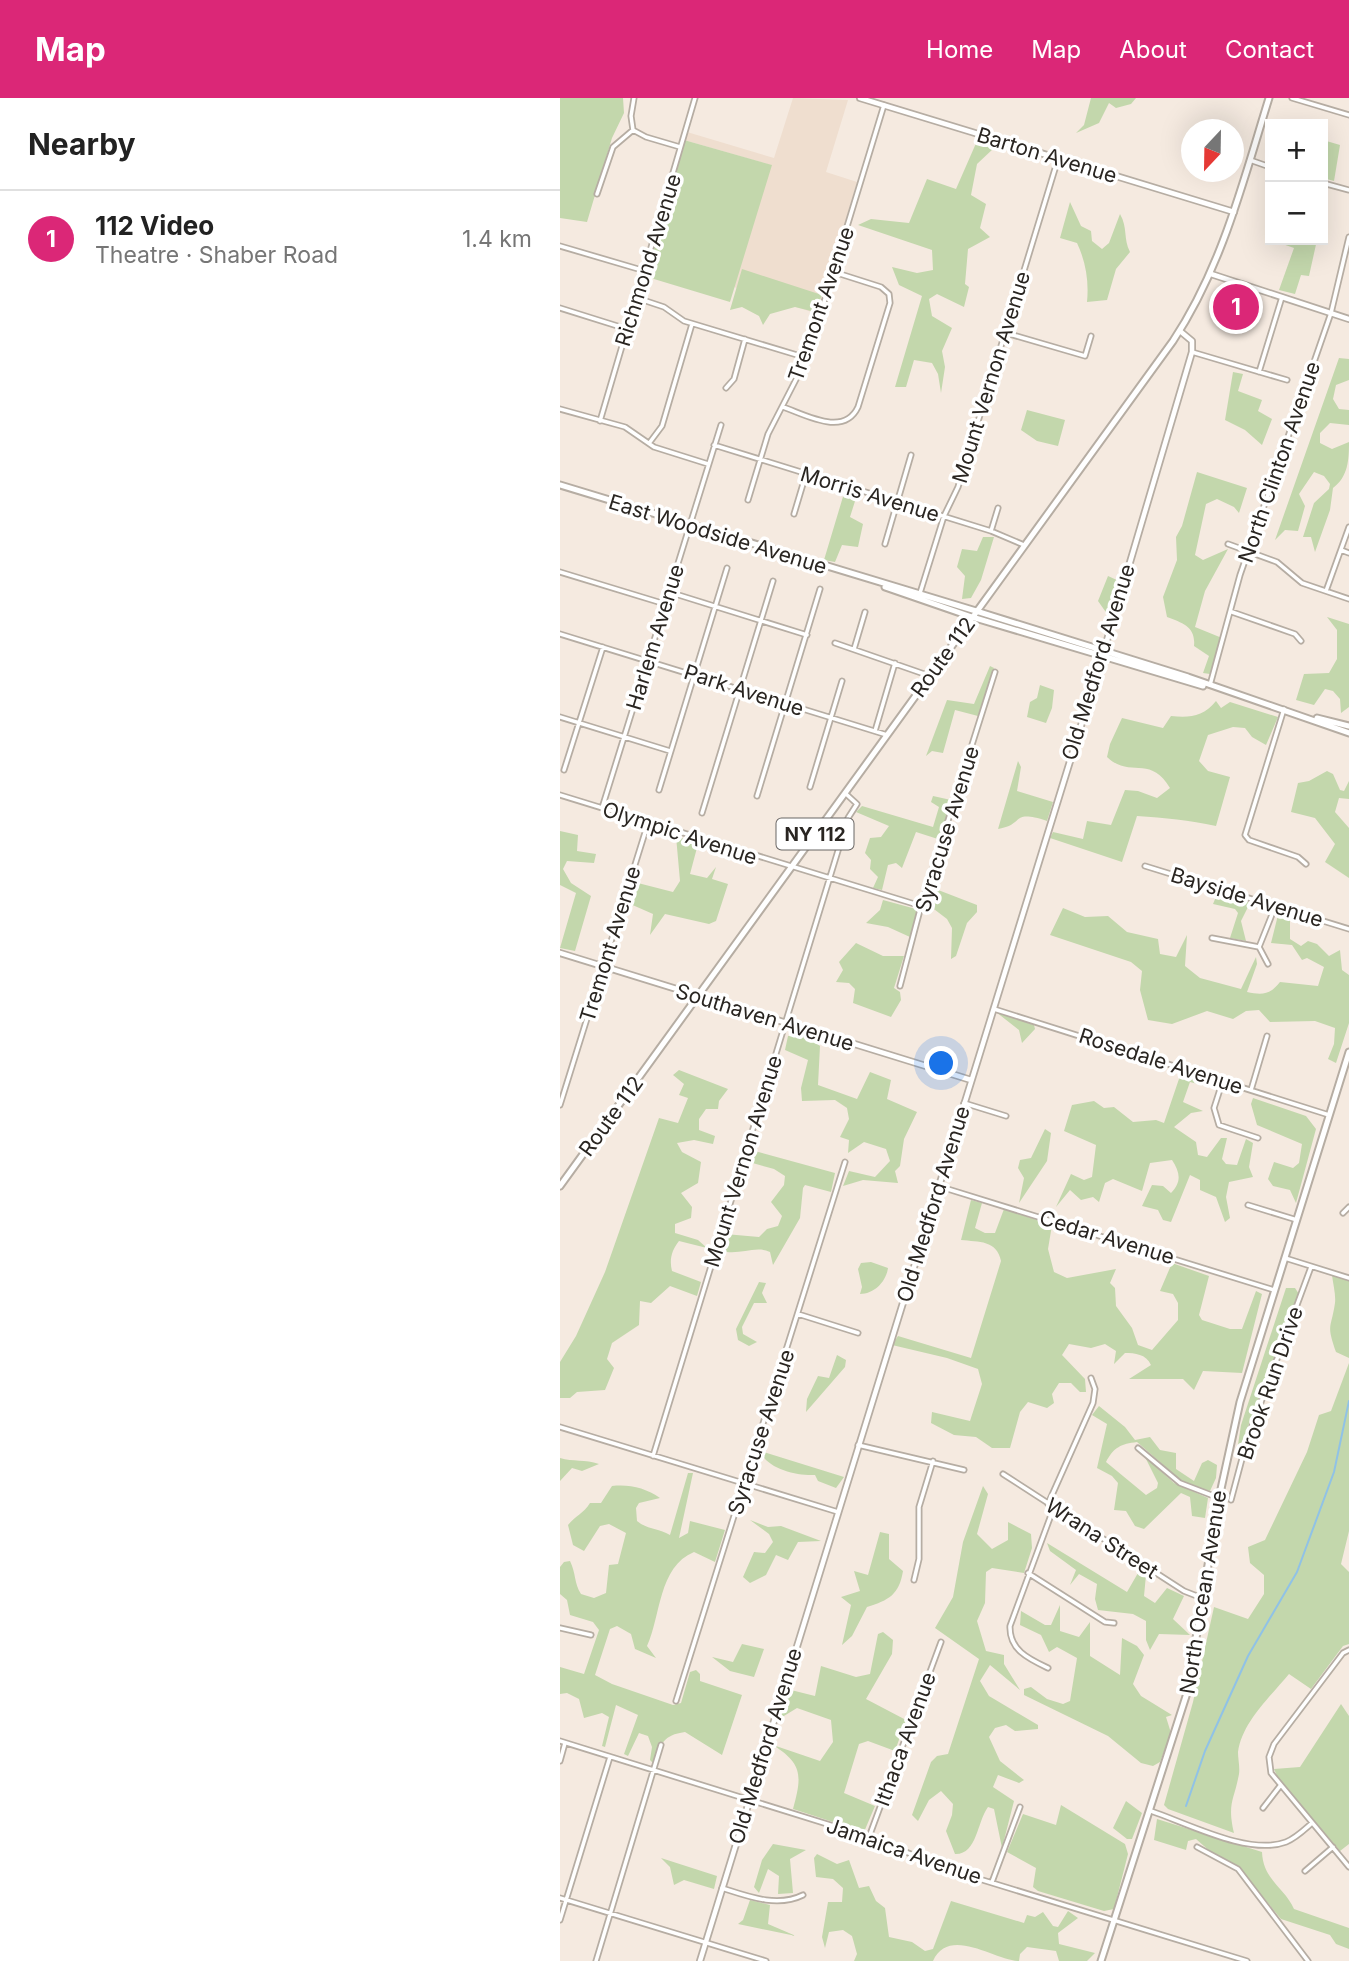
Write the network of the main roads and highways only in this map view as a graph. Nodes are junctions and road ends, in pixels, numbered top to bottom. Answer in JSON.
{"nodes":[{"id":1,"x":1269,"y":98,"type":"edge"},
{"id":2,"x":560,"y":485,"type":"edge"},
{"id":3,"x":876,"y":583,"type":"junction"},
{"id":4,"x":976,"y":611,"type":"junction"},
{"id":5,"x":972,"y":617,"type":"junction"},
{"id":6,"x":1210,"y":687,"type":"junction"},
{"id":7,"x":1303,"y":716,"type":"junction"},
{"id":8,"x":1349,"y":726,"type":"edge"},
{"id":9,"x":1349,"y":733,"type":"edge"},
{"id":10,"x":1349,"y":1052,"type":"edge"},
{"id":11,"x":1347,"y":1068,"type":"edge"},
{"id":12,"x":560,"y":1186,"type":"edge"},
{"id":13,"x":1101,"y":1961,"type":"edge"}],
"edges":[{"from":1,"to":4,"type":"main road","name":"Route 112","number":"NY 112"},
{"from":2,"to":3,"type":"main road","name":"East Woodside Avenue"},
{"from":3,"to":4,"type":"main road","name":"East Woodside Avenue"},
{"from":3,"to":5,"type":"main road","name":"East Woodside Avenue"},
{"from":4,"to":5,"type":"main road","name":"Route 112","number":"NY 112"},
{"from":4,"to":6,"type":"main road","name":"East Woodside Avenue"},
{"from":5,"to":6,"type":"main road","name":"East Woodside Avenue"},
{"from":5,"to":12,"type":"main road","name":"Route 112","number":"NY 112"},
{"from":6,"to":7,"type":"main road"},
{"from":7,"to":8,"type":"main road"},
{"from":7,"to":9,"type":"main road"},
{"from":10,"to":11,"type":"main road","name":"North Ocean Avenue"},
{"from":11,"to":13,"type":"main road","name":"North Ocean Avenue"}]}
